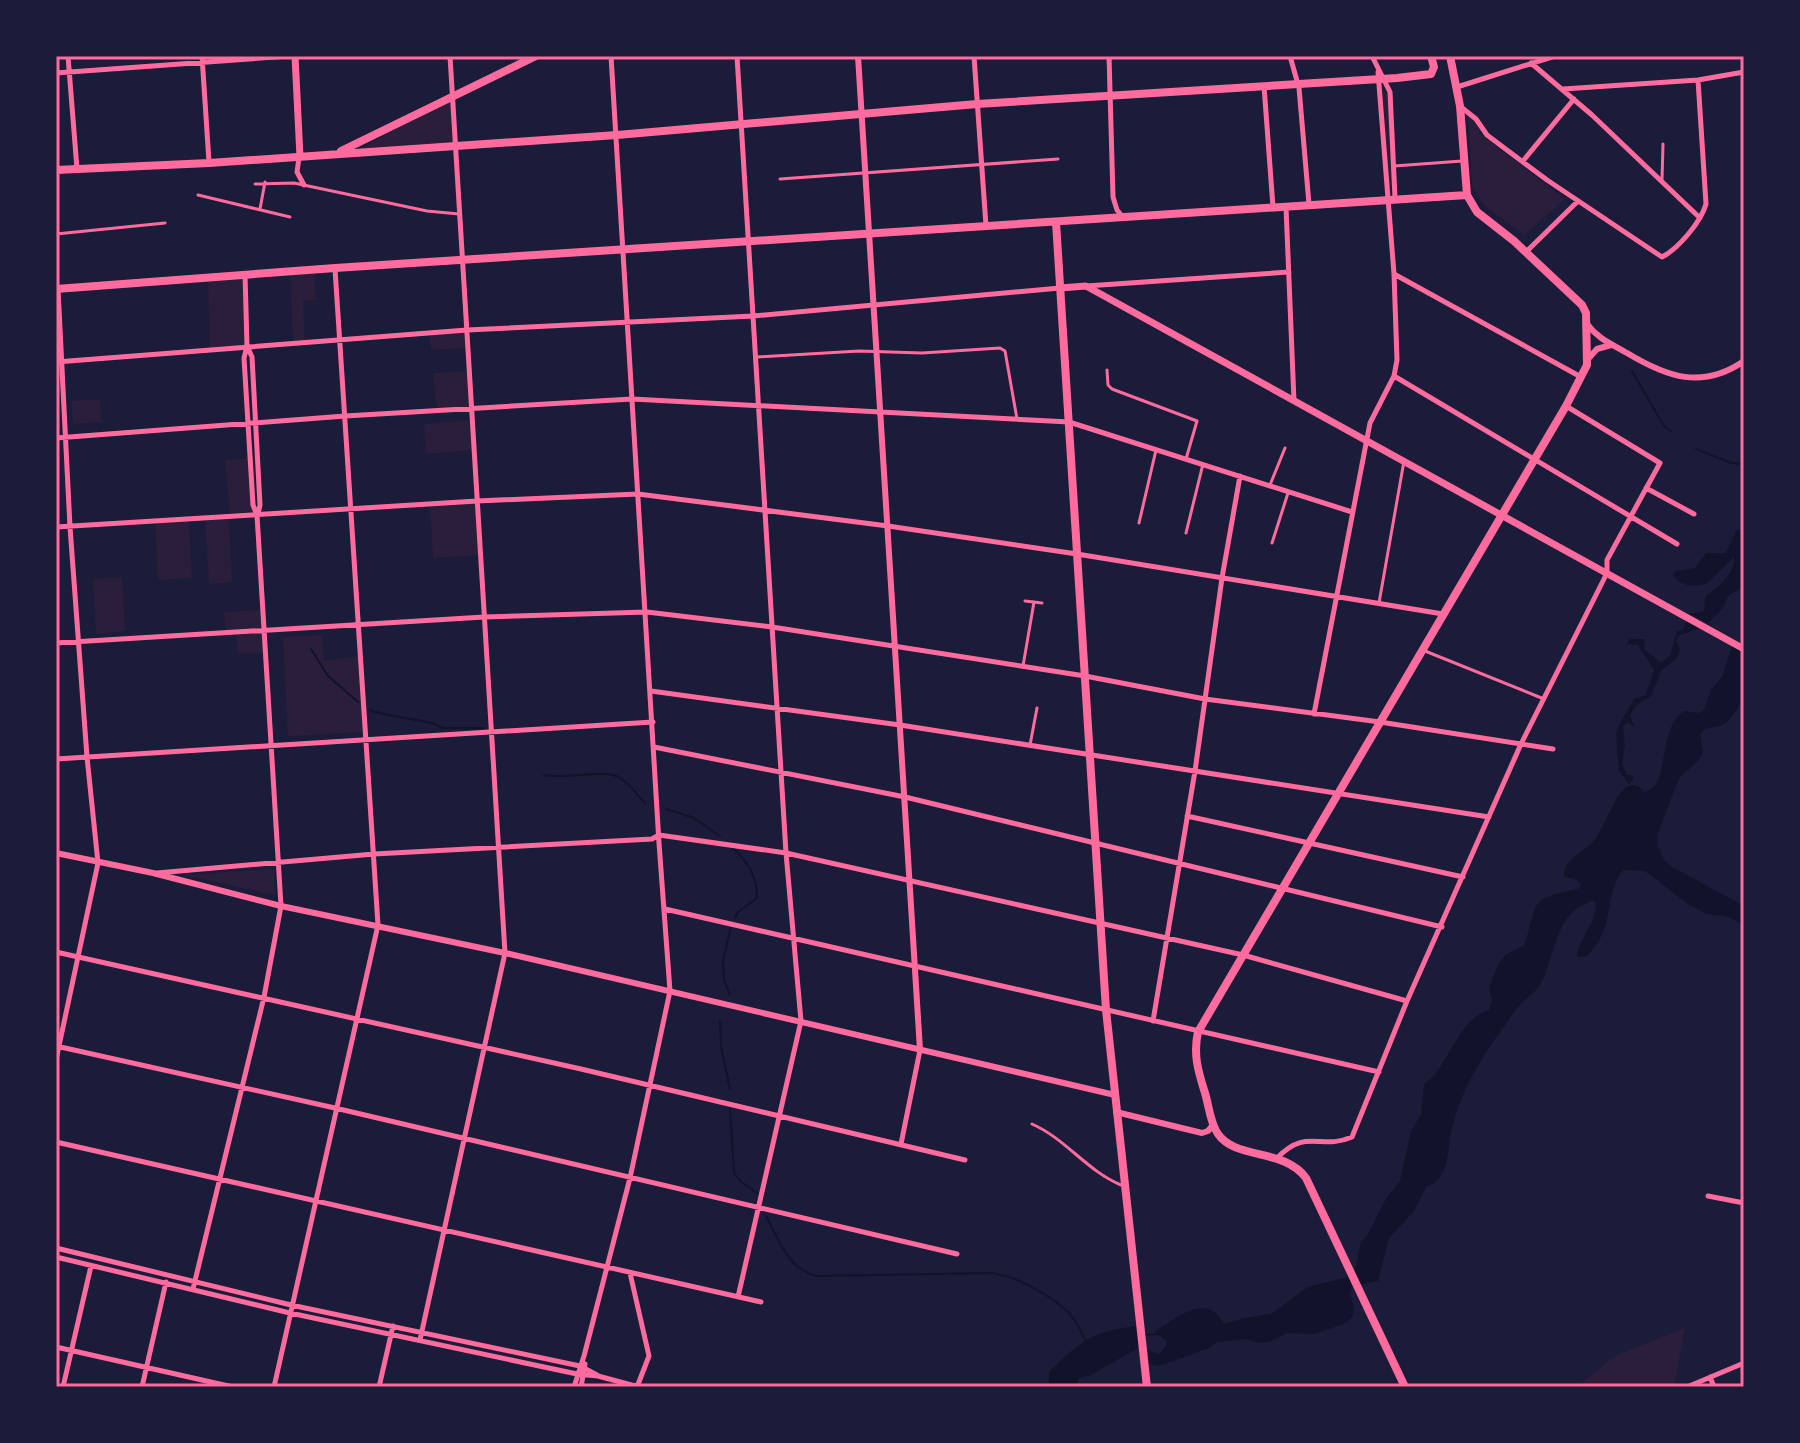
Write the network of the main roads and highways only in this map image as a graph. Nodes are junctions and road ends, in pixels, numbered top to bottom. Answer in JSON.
{"nodes":[{"id":1,"x":292,"y":56,"type":"edge"},
{"id":2,"x":536,"y":56,"type":"edge"},
{"id":3,"x":1431,"y":56,"type":"edge"},
{"id":4,"x":1450,"y":56,"type":"edge"},
{"id":5,"x":336,"y":153,"type":"junction"},
{"id":6,"x":300,"y":157,"type":"junction"},
{"id":7,"x":56,"y":170,"type":"edge"},
{"id":8,"x":1467,"y":195,"type":"junction"},
{"id":9,"x":1056,"y":222,"type":"junction"},
{"id":10,"x":1060,"y":288,"type":"junction"},
{"id":11,"x":57,"y":289,"type":"edge"},
{"id":12,"x":1501,"y":515,"type":"junction"},
{"id":13,"x":1744,"y":649,"type":"edge"},
{"id":14,"x":1147,"y":1387,"type":"edge"},
{"id":15,"x":1405,"y":1387,"type":"edge"}],
"edges":[{"from":1,"to":6,"type":"main road"},
{"from":2,"to":5,"type":"main road"},
{"from":3,"to":5,"type":"main road"},
{"from":4,"to":8,"type":"main road"},
{"from":5,"to":6,"type":"main road"},
{"from":6,"to":7,"type":"main road"},
{"from":8,"to":9,"type":"main road"},
{"from":8,"to":12,"type":"main road"},
{"from":9,"to":10,"type":"main road"},
{"from":9,"to":11,"type":"main road"},
{"from":10,"to":12,"type":"main road"},
{"from":10,"to":14,"type":"main road"},
{"from":12,"to":13,"type":"main road"},
{"from":12,"to":15,"type":"main road"}]}
